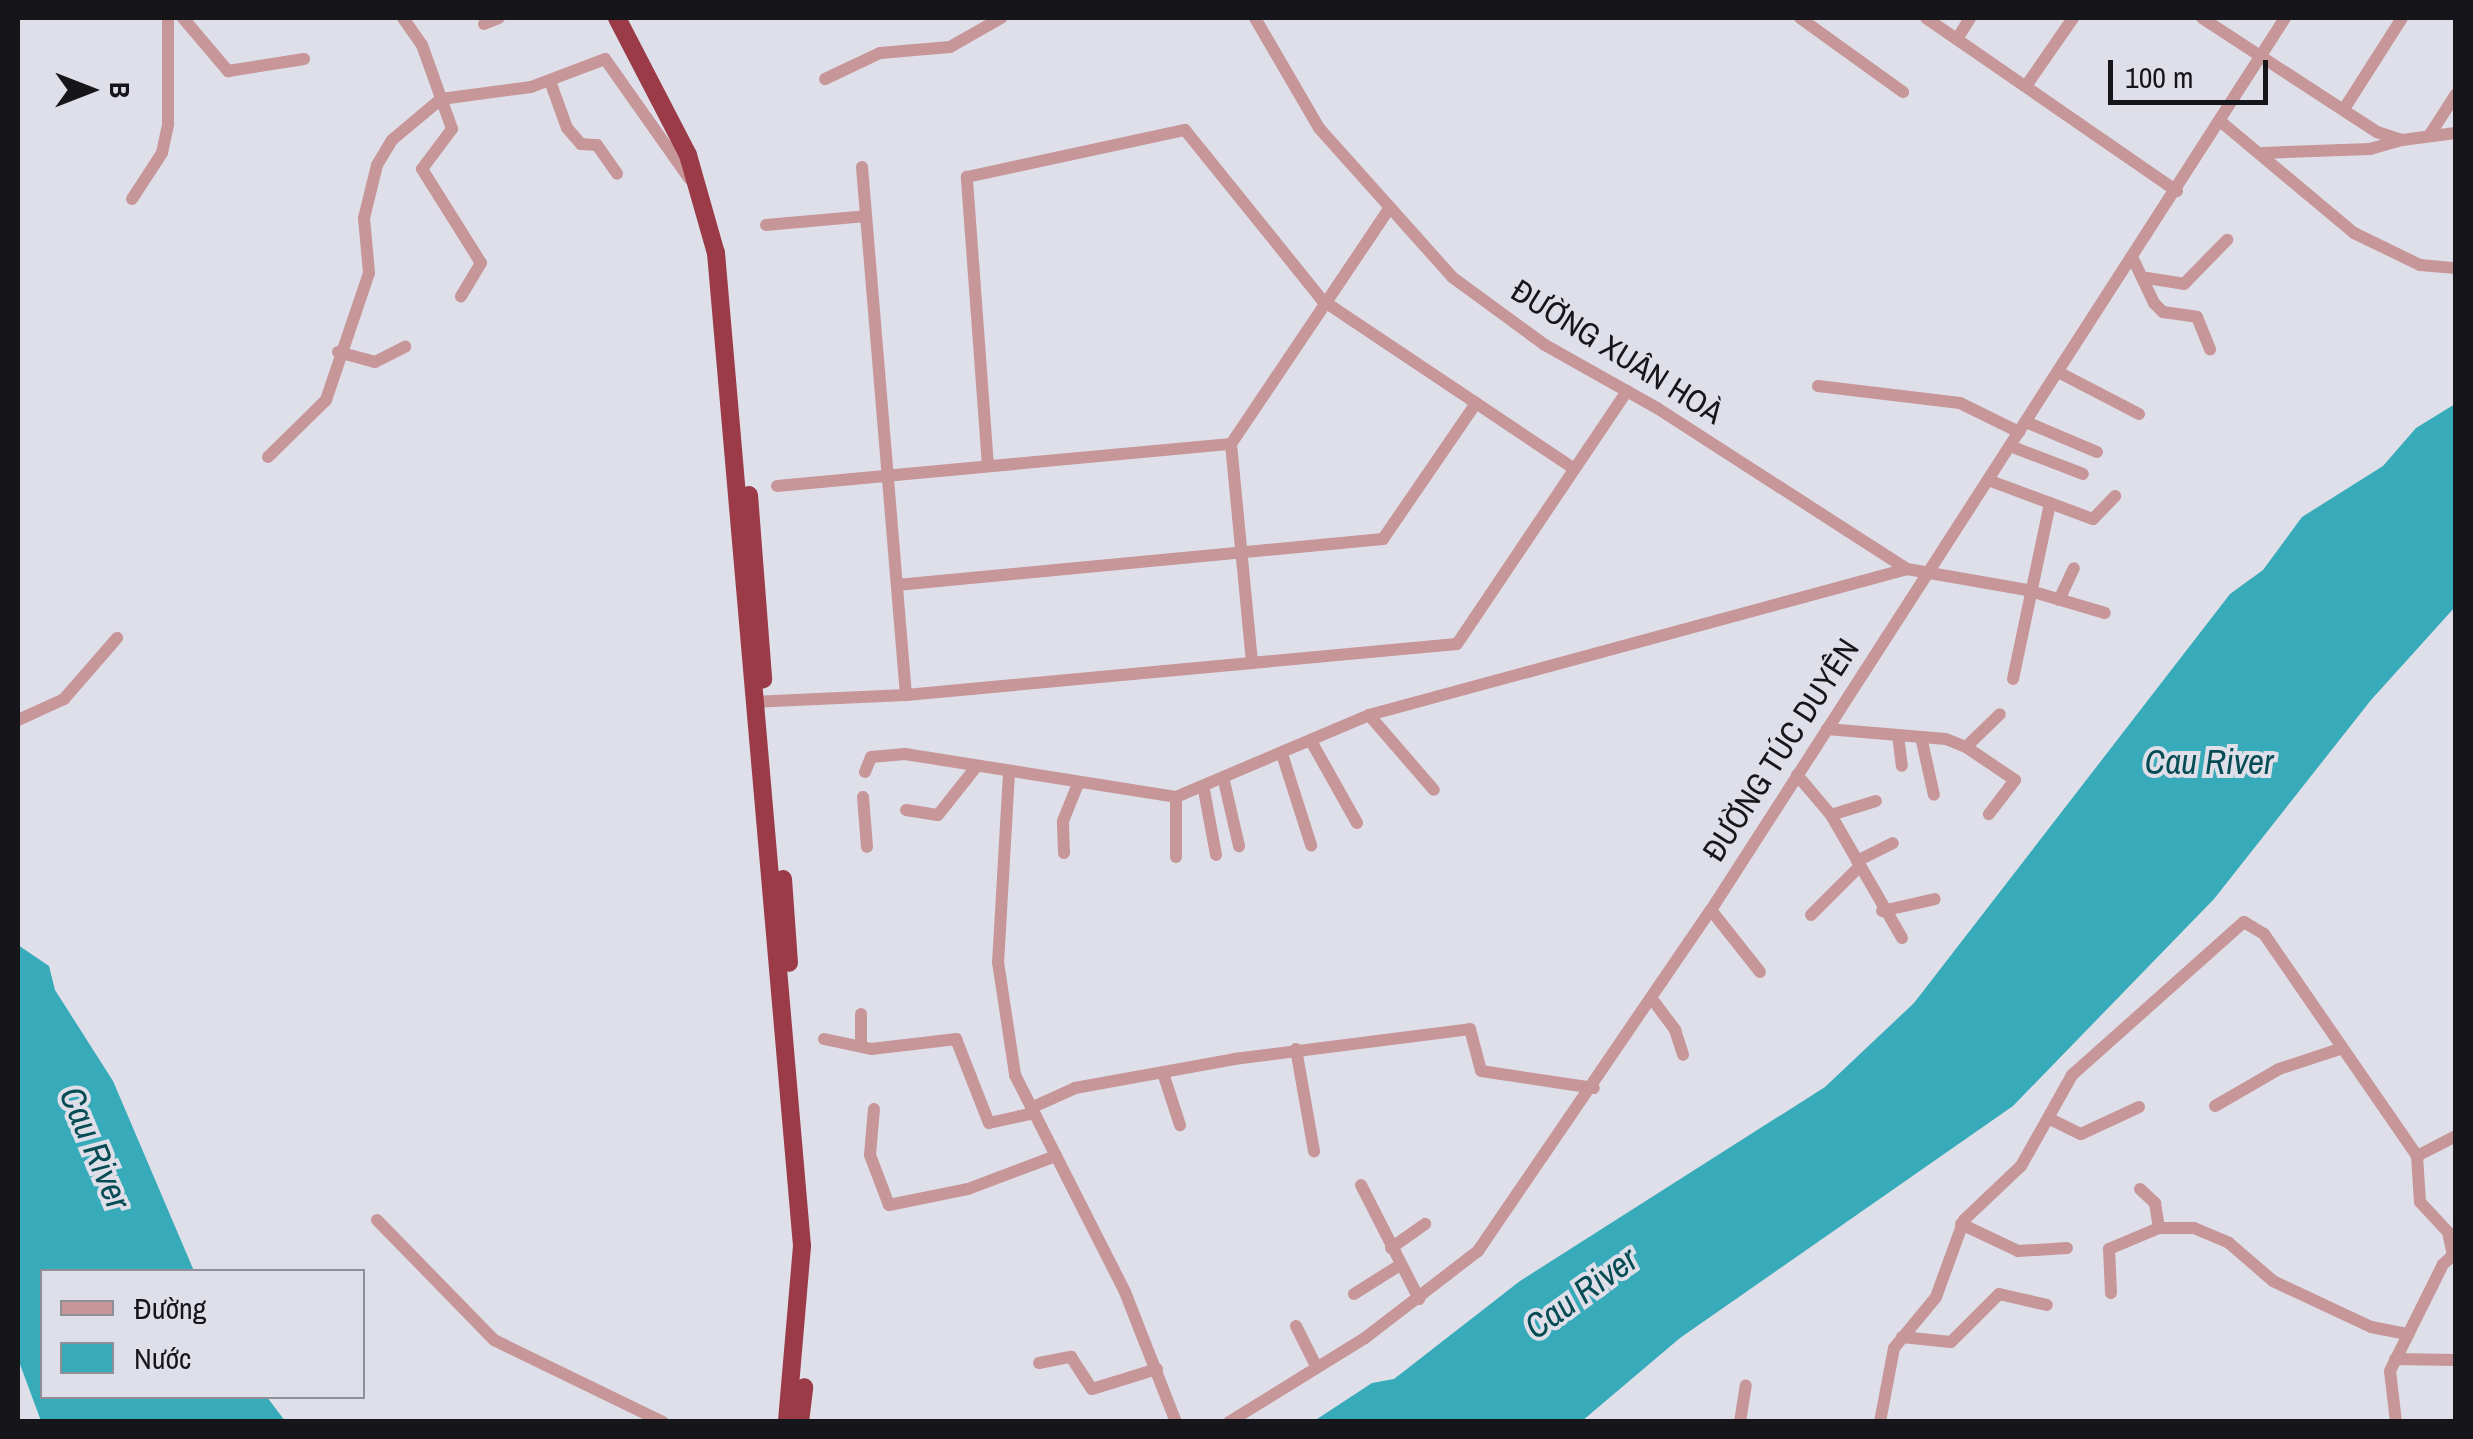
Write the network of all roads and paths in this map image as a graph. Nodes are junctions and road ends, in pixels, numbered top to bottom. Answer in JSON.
{"nodes":[{"id":1,"x":168,"y":18,"type":"edge"},
{"id":2,"x":184,"y":18,"type":"edge"},
{"id":3,"x":404,"y":18,"type":"edge"},
{"id":4,"x":499,"y":18,"type":"edge"},
{"id":5,"x":617,"y":18,"type":"edge"},
{"id":6,"x":629,"y":18,"type":"edge"},
{"id":7,"x":1001,"y":18,"type":"edge"},
{"id":8,"x":1255,"y":18,"type":"edge"},
{"id":9,"x":1800,"y":18,"type":"edge"},
{"id":10,"x":1926,"y":18,"type":"edge"},
{"id":11,"x":1970,"y":18,"type":"edge"},
{"id":12,"x":2073,"y":18,"type":"edge"},
{"id":13,"x":2202,"y":18,"type":"edge"},
{"id":14,"x":2286,"y":18,"type":"edge"},
{"id":15,"x":2402,"y":18,"type":"edge"},
{"id":16,"x":484,"y":24,"type":"dead end"},
{"id":17,"x":1956,"y":39,"type":"junction"},
{"id":18,"x":2262,"y":54,"type":"junction"},
{"id":19,"x":304,"y":59,"type":"dead end"},
{"id":20,"x":826,"y":80,"type":"dead end"},
{"id":21,"x":550,"y":82,"type":"junction"},
{"id":22,"x":2026,"y":86,"type":"junction"},
{"id":23,"x":1902,"y":92,"type":"dead end"},
{"id":24,"x":2456,"y":94,"type":"edge"},
{"id":25,"x":441,"y":100,"type":"junction"},
{"id":26,"x":2344,"y":109,"type":"junction"},
{"id":27,"x":2220,"y":121,"type":"junction"},
{"id":28,"x":2456,"y":133,"type":"edge"},
{"id":29,"x":2429,"y":136,"type":"junction"},
{"id":30,"x":2402,"y":140,"type":"junction"},
{"id":31,"x":2261,"y":152,"type":"junction"},
{"id":32,"x":862,"y":167,"type":"dead end"},
{"id":33,"x":617,"y":174,"type":"dead end"},
{"id":34,"x":689,"y":178,"type":"dead end"},
{"id":35,"x":2176,"y":190,"type":"junction"},
{"id":36,"x":132,"y":199,"type":"dead end"},
{"id":37,"x":1390,"y":207,"type":"junction"},
{"id":38,"x":866,"y":216,"type":"junction"},
{"id":39,"x":766,"y":225,"type":"dead end"},
{"id":40,"x":2227,"y":240,"type":"dead end"},
{"id":41,"x":2134,"y":261,"type":"junction"},
{"id":42,"x":2456,"y":268,"type":"edge"},
{"id":43,"x":2147,"y":278,"type":"junction"},
{"id":44,"x":461,"y":296,"type":"dead end"},
{"id":45,"x":1322,"y":300,"type":"junction"},
{"id":46,"x":405,"y":347,"type":"dead end"},
{"id":47,"x":2210,"y":350,"type":"dead end"},
{"id":48,"x":338,"y":352,"type":"junction"},
{"id":49,"x":2060,"y":373,"type":"junction"},
{"id":50,"x":1818,"y":386,"type":"dead end"},
{"id":51,"x":1627,"y":391,"type":"junction"},
{"id":52,"x":1476,"y":403,"type":"junction"},
{"id":53,"x":2140,"y":414,"type":"dead end"},
{"id":54,"x":2023,"y":427,"type":"junction"},
{"id":55,"x":1230,"y":444,"type":"junction"},
{"id":56,"x":2010,"y":446,"type":"junction"},
{"id":57,"x":2096,"y":452,"type":"dead end"},
{"id":58,"x":268,"y":457,"type":"dead end"},
{"id":59,"x":988,"y":466,"type":"junction"},
{"id":60,"x":1574,"y":469,"type":"junction"},
{"id":61,"x":2083,"y":474,"type":"dead end"},
{"id":62,"x":888,"y":476,"type":"junction"},
{"id":63,"x":1988,"y":480,"type":"junction"},
{"id":64,"x":777,"y":486,"type":"dead end"},
{"id":65,"x":2115,"y":496,"type":"dead end"},
{"id":66,"x":2050,"y":503,"type":"junction"},
{"id":67,"x":1242,"y":552,"type":"junction"},
{"id":68,"x":1933,"y":568,"type":"junction"},
{"id":69,"x":2074,"y":568,"type":"dead end"},
{"id":70,"x":1907,"y":569,"type":"junction"},
{"id":71,"x":897,"y":586,"type":"junction"},
{"id":72,"x":2028,"y":590,"type":"junction"},
{"id":73,"x":2059,"y":600,"type":"junction"},
{"id":74,"x":2106,"y":613,"type":"dead end"},
{"id":75,"x":117,"y":638,"type":"dead end"},
{"id":76,"x":1252,"y":662,"type":"junction"},
{"id":77,"x":2013,"y":678,"type":"dead end"},
{"id":78,"x":906,"y":694,"type":"junction"},
{"id":79,"x":759,"y":701,"type":"junction"},
{"id":80,"x":2000,"y":714,"type":"dead end"},
{"id":81,"x":1369,"y":715,"type":"junction"},
{"id":82,"x":18,"y":720,"type":"edge"},
{"id":83,"x":1827,"y":729,"type":"junction"},
{"id":84,"x":1898,"y":735,"type":"junction"},
{"id":85,"x":1921,"y":737,"type":"junction"},
{"id":86,"x":1311,"y":741,"type":"junction"},
{"id":87,"x":1966,"y":747,"type":"junction"},
{"id":88,"x":1282,"y":754,"type":"junction"},
{"id":89,"x":1902,"y":766,"type":"dead end"},
{"id":90,"x":976,"y":767,"type":"junction"},
{"id":91,"x":865,"y":772,"type":"dead end"},
{"id":92,"x":1009,"y":773,"type":"junction"},
{"id":93,"x":1797,"y":775,"type":"junction"},
{"id":94,"x":1224,"y":781,"type":"junction"},
{"id":95,"x":1077,"y":786,"type":"junction"},
{"id":96,"x":1204,"y":790,"type":"junction"},
{"id":97,"x":1434,"y":790,"type":"dead end"},
{"id":98,"x":1934,"y":796,"type":"dead end"},
{"id":99,"x":863,"y":797,"type":"dead end"},
{"id":100,"x":1176,"y":797,"type":"junction"},
{"id":101,"x":1876,"y":800,"type":"dead end"},
{"id":102,"x":906,"y":810,"type":"dead end"},
{"id":103,"x":1989,"y":814,"type":"dead end"},
{"id":104,"x":1831,"y":815,"type":"junction"},
{"id":105,"x":1357,"y":823,"type":"dead end"},
{"id":106,"x":1893,"y":844,"type":"dead end"},
{"id":107,"x":1311,"y":845,"type":"dead end"},
{"id":108,"x":1239,"y":846,"type":"dead end"},
{"id":109,"x":866,"y":847,"type":"dead end"},
{"id":110,"x":1064,"y":853,"type":"dead end"},
{"id":111,"x":1216,"y":855,"type":"dead end"},
{"id":112,"x":1176,"y":857,"type":"dead end"},
{"id":113,"x":1858,"y":864,"type":"junction"},
{"id":114,"x":1934,"y":899,"type":"dead end"},
{"id":115,"x":1711,"y":910,"type":"junction"},
{"id":116,"x":1882,"y":911,"type":"junction"},
{"id":117,"x":1811,"y":915,"type":"dead end"},
{"id":118,"x":1902,"y":938,"type":"dead end"},
{"id":119,"x":1760,"y":972,"type":"dead end"},
{"id":120,"x":1652,"y":1000,"type":"junction"},
{"id":121,"x":862,"y":1014,"type":"dead end"},
{"id":122,"x":824,"y":1039,"type":"dead end"},
{"id":123,"x":862,"y":1046,"type":"junction"},
{"id":124,"x":2340,"y":1049,"type":"junction"},
{"id":125,"x":1296,"y":1050,"type":"junction"},
{"id":126,"x":1683,"y":1055,"type":"dead end"},
{"id":127,"x":1164,"y":1073,"type":"junction"},
{"id":128,"x":1594,"y":1088,"type":"junction"},
{"id":129,"x":2215,"y":1106,"type":"dead end"},
{"id":130,"x":2139,"y":1107,"type":"dead end"},
{"id":131,"x":874,"y":1109,"type":"dead end"},
{"id":132,"x":1032,"y":1110,"type":"junction"},
{"id":133,"x":2052,"y":1120,"type":"junction"},
{"id":134,"x":1180,"y":1125,"type":"dead end"},
{"id":135,"x":2456,"y":1136,"type":"edge"},
{"id":136,"x":1314,"y":1151,"type":"dead end"},
{"id":137,"x":1056,"y":1156,"type":"junction"},
{"id":138,"x":2417,"y":1156,"type":"junction"},
{"id":139,"x":1361,"y":1185,"type":"dead end"},
{"id":140,"x":2140,"y":1189,"type":"dead end"},
{"id":141,"x":377,"y":1220,"type":"dead end"},
{"id":142,"x":1425,"y":1224,"type":"dead end"},
{"id":143,"x":1960,"y":1224,"type":"junction"},
{"id":144,"x":2159,"y":1228,"type":"junction"},
{"id":145,"x":1391,"y":1248,"type":"junction"},
{"id":146,"x":2066,"y":1248,"type":"dead end"},
{"id":147,"x":2454,"y":1254,"type":"edge"},
{"id":148,"x":1400,"y":1264,"type":"junction"},
{"id":149,"x":2111,"y":1293,"type":"dead end"},
{"id":150,"x":1354,"y":1294,"type":"dead end"},
{"id":151,"x":1419,"y":1298,"type":"junction"},
{"id":152,"x":2047,"y":1305,"type":"dead end"},
{"id":153,"x":1296,"y":1326,"type":"dead end"},
{"id":154,"x":2408,"y":1334,"type":"junction"},
{"id":155,"x":1902,"y":1337,"type":"junction"},
{"id":156,"x":2395,"y":1359,"type":"junction"},
{"id":157,"x":2456,"y":1360,"type":"edge"},
{"id":158,"x":1038,"y":1363,"type":"dead end"},
{"id":159,"x":1315,"y":1364,"type":"junction"},
{"id":160,"x":1157,"y":1369,"type":"junction"},
{"id":161,"x":1746,"y":1386,"type":"dead end"},
{"id":162,"x":663,"y":1422,"type":"edge"},
{"id":163,"x":787,"y":1422,"type":"edge"},
{"id":164,"x":800,"y":1422,"type":"edge"},
{"id":165,"x":1176,"y":1422,"type":"edge"},
{"id":166,"x":1229,"y":1422,"type":"edge"},
{"id":167,"x":1740,"y":1422,"type":"edge"},
{"id":168,"x":1880,"y":1422,"type":"edge"},
{"id":169,"x":2396,"y":1422,"type":"edge"}],
"edges":[{"from":1,"to":36,"type":"street"},
{"from":2,"to":19,"type":"street"},
{"from":3,"to":25,"type":"street"},
{"from":4,"to":16,"type":"street"},
{"from":5,"to":79,"type":"highway"},
{"from":6,"to":79,"type":"highway"},
{"from":7,"to":20,"type":"street"},
{"from":8,"to":37,"type":"street","name":"ĐƯỜNG XUÂN HOÀ"},
{"from":9,"to":23,"type":"street"},
{"from":10,"to":17,"type":"street"},
{"from":11,"to":17,"type":"street"},
{"from":12,"to":22,"type":"street"},
{"from":13,"to":18,"type":"street"},
{"from":14,"to":18,"type":"street","name":"ĐƯỜNG TÚC DUYÊN"},
{"from":15,"to":26,"type":"street"},
{"from":17,"to":22,"type":"street"},
{"from":18,"to":26,"type":"street"},
{"from":18,"to":27,"type":"street","name":"ĐƯỜNG TÚC DUYÊN"},
{"from":21,"to":25,"type":"street"},
{"from":21,"to":33,"type":"street"},
{"from":21,"to":34,"type":"street"},
{"from":22,"to":35,"type":"street"},
{"from":24,"to":29,"type":"street"},
{"from":25,"to":44,"type":"street"},
{"from":25,"to":48,"type":"street"},
{"from":26,"to":30,"type":"street"},
{"from":27,"to":31,"type":"street"},
{"from":27,"to":35,"type":"street","name":"ĐƯỜNG TÚC DUYÊN"},
{"from":28,"to":29,"type":"street"},
{"from":29,"to":30,"type":"street"},
{"from":30,"to":31,"type":"street"},
{"from":31,"to":42,"type":"street"},
{"from":32,"to":38,"type":"street"},
{"from":35,"to":41,"type":"street","name":"ĐƯỜNG TÚC DUYÊN"},
{"from":37,"to":45,"type":"street"},
{"from":37,"to":51,"type":"street","name":"ĐƯỜNG XUÂN HOÀ"},
{"from":38,"to":39,"type":"street"},
{"from":38,"to":62,"type":"street"},
{"from":40,"to":43,"type":"street"},
{"from":41,"to":43,"type":"street"},
{"from":41,"to":49,"type":"street","name":"ĐƯỜNG TÚC DUYÊN"},
{"from":43,"to":47,"type":"street"},
{"from":45,"to":52,"type":"street"},
{"from":45,"to":55,"type":"street"},
{"from":45,"to":59,"type":"street"},
{"from":46,"to":48,"type":"street"},
{"from":48,"to":58,"type":"street"},
{"from":49,"to":53,"type":"street"},
{"from":49,"to":54,"type":"street","name":"ĐƯỜNG TÚC DUYÊN"},
{"from":50,"to":54,"type":"street"},
{"from":51,"to":60,"type":"street"},
{"from":51,"to":70,"type":"street","name":"ĐƯỜNG XUÂN HOÀ"},
{"from":52,"to":60,"type":"street"},
{"from":52,"to":67,"type":"street"},
{"from":54,"to":56,"type":"street","name":"ĐƯỜNG TÚC DUYÊN"},
{"from":54,"to":57,"type":"street"},
{"from":55,"to":59,"type":"street"},
{"from":55,"to":67,"type":"street"},
{"from":56,"to":61,"type":"street"},
{"from":56,"to":63,"type":"street","name":"ĐƯỜNG TÚC DUYÊN"},
{"from":59,"to":62,"type":"street"},
{"from":60,"to":76,"type":"street"},
{"from":62,"to":64,"type":"street"},
{"from":62,"to":71,"type":"street"},
{"from":63,"to":66,"type":"street"},
{"from":63,"to":68,"type":"street","name":"ĐƯỜNG TÚC DUYÊN"},
{"from":65,"to":66,"type":"street"},
{"from":66,"to":72,"type":"street"},
{"from":67,"to":71,"type":"street"},
{"from":67,"to":76,"type":"street"},
{"from":68,"to":70,"type":"street"},
{"from":68,"to":72,"type":"street"},
{"from":68,"to":83,"type":"street","name":"ĐƯỜNG TÚC DUYÊN"},
{"from":69,"to":73,"type":"street"},
{"from":70,"to":81,"type":"street"},
{"from":71,"to":78,"type":"street"},
{"from":72,"to":73,"type":"street"},
{"from":72,"to":77,"type":"street"},
{"from":73,"to":74,"type":"street"},
{"from":75,"to":82,"type":"street"},
{"from":76,"to":78,"type":"street"},
{"from":78,"to":79,"type":"street"},
{"from":79,"to":163,"type":"highway"},
{"from":79,"to":164,"type":"highway"},
{"from":80,"to":87,"type":"street"},
{"from":81,"to":86,"type":"street"},
{"from":81,"to":97,"type":"street"},
{"from":83,"to":84,"type":"street"},
{"from":83,"to":93,"type":"street","name":"ĐƯỜNG TÚC DUYÊN"},
{"from":84,"to":85,"type":"street"},
{"from":84,"to":89,"type":"street"},
{"from":85,"to":87,"type":"street"},
{"from":85,"to":98,"type":"street"},
{"from":86,"to":88,"type":"street"},
{"from":86,"to":105,"type":"street"},
{"from":87,"to":103,"type":"street"},
{"from":88,"to":94,"type":"street"},
{"from":88,"to":107,"type":"street"},
{"from":90,"to":91,"type":"street"},
{"from":90,"to":92,"type":"street"},
{"from":90,"to":102,"type":"street"},
{"from":92,"to":95,"type":"street"},
{"from":92,"to":132,"type":"street"},
{"from":93,"to":104,"type":"street"},
{"from":93,"to":115,"type":"street","name":"ĐƯỜNG TÚC DUYÊN"},
{"from":94,"to":96,"type":"street"},
{"from":94,"to":108,"type":"street"},
{"from":95,"to":100,"type":"street"},
{"from":95,"to":110,"type":"street"},
{"from":96,"to":100,"type":"street"},
{"from":96,"to":111,"type":"street"},
{"from":99,"to":109,"type":"street"},
{"from":100,"to":112,"type":"street"},
{"from":101,"to":104,"type":"street"},
{"from":104,"to":113,"type":"street"},
{"from":106,"to":113,"type":"street"},
{"from":113,"to":116,"type":"street"},
{"from":113,"to":117,"type":"street"},
{"from":114,"to":116,"type":"street"},
{"from":115,"to":119,"type":"street"},
{"from":115,"to":120,"type":"street","name":"ĐƯỜNG TÚC DUYÊN"},
{"from":116,"to":118,"type":"street"},
{"from":120,"to":126,"type":"street"},
{"from":120,"to":128,"type":"street","name":"ĐƯỜNG TÚC DUYÊN"},
{"from":121,"to":123,"type":"street"},
{"from":122,"to":123,"type":"street"},
{"from":123,"to":132,"type":"street"},
{"from":124,"to":129,"type":"street"},
{"from":124,"to":133,"type":"street"},
{"from":124,"to":138,"type":"street"},
{"from":125,"to":127,"type":"street"},
{"from":125,"to":128,"type":"street"},
{"from":125,"to":136,"type":"street"},
{"from":127,"to":132,"type":"street"},
{"from":127,"to":134,"type":"street"},
{"from":128,"to":151,"type":"street","name":"ĐƯỜNG TÚC DUYÊN"},
{"from":130,"to":133,"type":"street"},
{"from":131,"to":137,"type":"street"},
{"from":132,"to":137,"type":"street"},
{"from":133,"to":143,"type":"street"},
{"from":135,"to":138,"type":"street"},
{"from":137,"to":160,"type":"street"},
{"from":138,"to":147,"type":"street"},
{"from":139,"to":145,"type":"street"},
{"from":140,"to":144,"type":"street"},
{"from":141,"to":162,"type":"street"},
{"from":142,"to":145,"type":"street"},
{"from":143,"to":146,"type":"street"},
{"from":143,"to":155,"type":"street"},
{"from":144,"to":149,"type":"street"},
{"from":144,"to":154,"type":"street"},
{"from":145,"to":148,"type":"street"},
{"from":147,"to":154,"type":"street"},
{"from":148,"to":150,"type":"street"},
{"from":148,"to":151,"type":"street"},
{"from":151,"to":159,"type":"street","name":"ĐƯỜNG TÚC DUYÊN"},
{"from":152,"to":155,"type":"street"},
{"from":153,"to":159,"type":"street"},
{"from":154,"to":156,"type":"street"},
{"from":155,"to":168,"type":"street"},
{"from":156,"to":157,"type":"street"},
{"from":156,"to":169,"type":"street"},
{"from":158,"to":160,"type":"street"},
{"from":159,"to":166,"type":"street","name":"ĐƯỜNG TÚC DUYÊN"},
{"from":160,"to":165,"type":"street"},
{"from":161,"to":167,"type":"street"}]}
